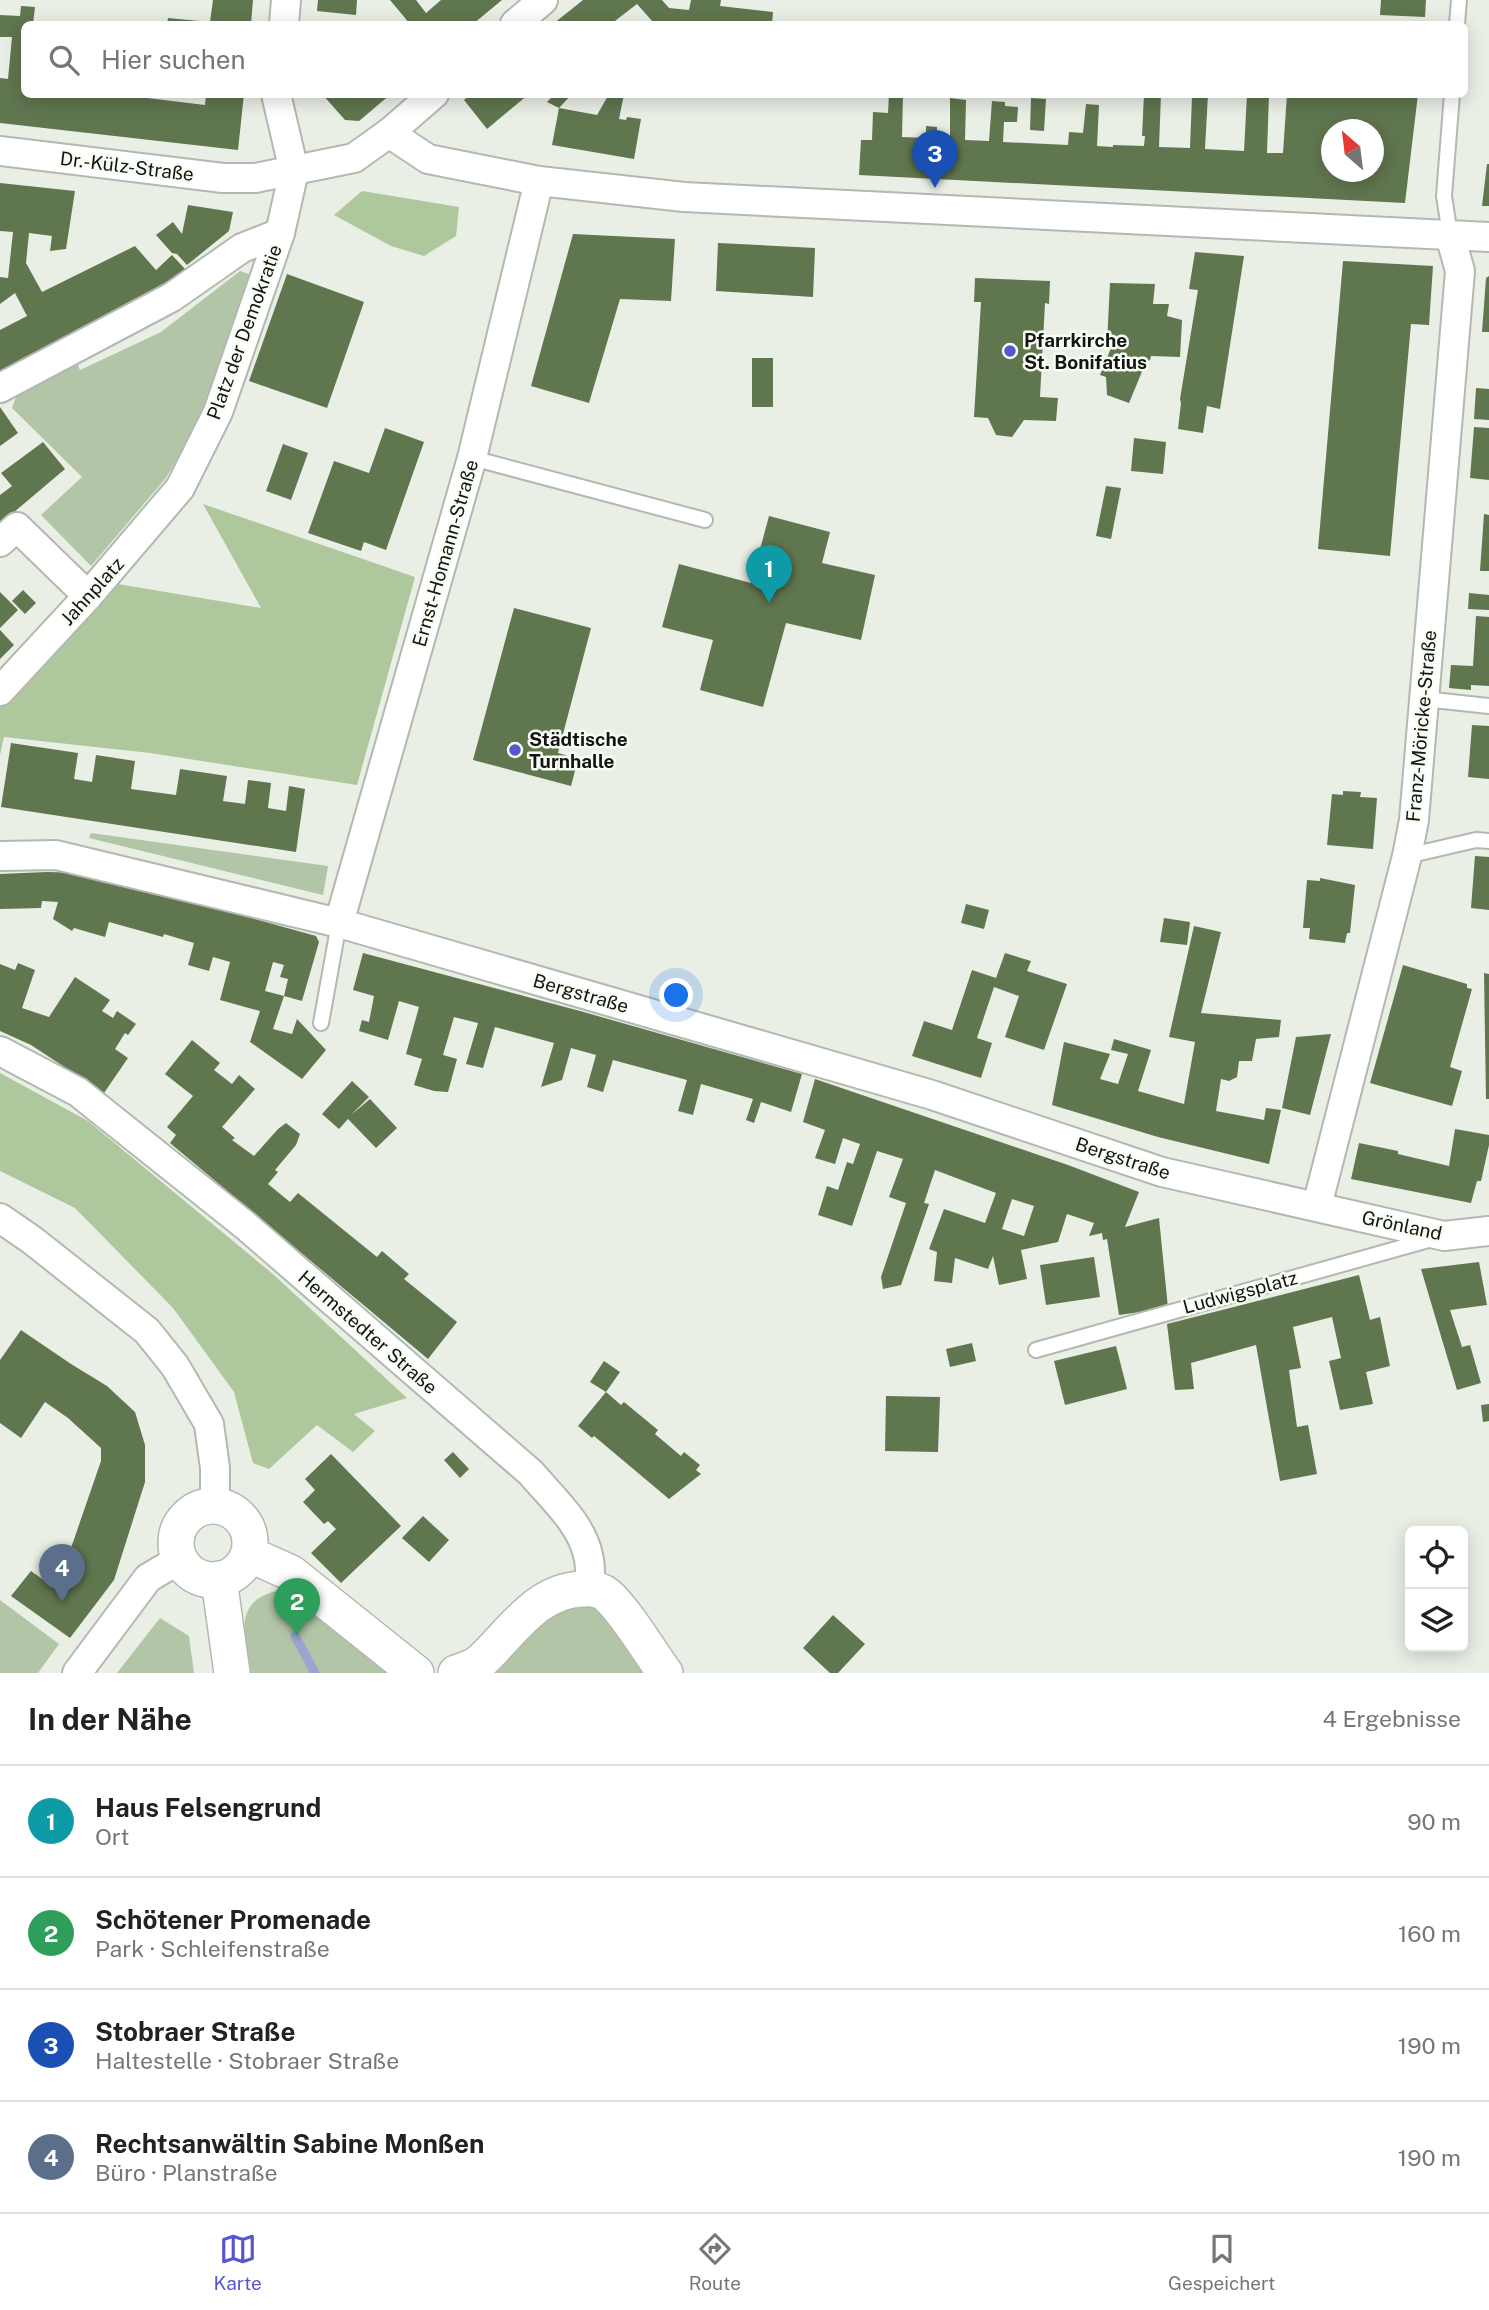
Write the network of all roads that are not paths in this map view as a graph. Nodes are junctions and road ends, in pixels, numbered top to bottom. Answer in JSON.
{"nodes":[{"id":1,"x":286,"y":0,"type":"edge"},
{"id":2,"x":543,"y":0,"type":"edge"},
{"id":3,"x":1459,"y":0,"type":"edge"},
{"id":4,"x":284,"y":21,"type":"edge"},
{"id":5,"x":518,"y":21,"type":"edge"},
{"id":6,"x":1457,"y":21,"type":"edge"},
{"id":7,"x":277,"y":98,"type":"edge"},
{"id":8,"x":429,"y":98,"type":"edge"},
{"id":9,"x":1452,"y":98,"type":"edge"},
{"id":10,"x":390,"y":133,"type":"junction"},
{"id":11,"x":0,"y":151,"type":"edge"},
{"id":12,"x":293,"y":171,"type":"junction"},
{"id":13,"x":540,"y":181,"type":"junction"},
{"id":14,"x":280,"y":233,"type":"junction"},
{"id":15,"x":1450,"y":235,"type":"junction"},
{"id":16,"x":1489,"y":237,"type":"edge"},
{"id":17,"x":0,"y":388,"type":"edge"},
{"id":18,"x":472,"y":458,"type":"junction"},
{"id":19,"x":180,"y":488,"type":"joint"},
{"id":20,"x":705,"y":520,"type":"dead end"},
{"id":21,"x":0,"y":542,"type":"edge"},
{"id":22,"x":88,"y":596,"type":"junction"},
{"id":23,"x":0,"y":691,"type":"edge"},
{"id":24,"x":1424,"y":699,"type":"junction"},
{"id":25,"x":1489,"y":706,"type":"edge"},
{"id":26,"x":1489,"y":841,"type":"edge"},
{"id":27,"x":0,"y":856,"type":"edge"},
{"id":28,"x":1407,"y":856,"type":"junction"},
{"id":29,"x":339,"y":923,"type":"junction"},
{"id":30,"x":321,"y":1023,"type":"dead end"},
{"id":31,"x":0,"y":1051,"type":"edge"},
{"id":32,"x":1317,"y":1206,"type":"junction"},
{"id":33,"x":0,"y":1218,"type":"edge"},
{"id":34,"x":1489,"y":1231,"type":"edge"},
{"id":35,"x":1444,"y":1236,"type":"junction"},
{"id":36,"x":1036,"y":1350,"type":"dead end"},
{"id":37,"x":215,"y":1506,"type":"junction"},
{"id":38,"x":248,"y":1557,"type":"junction"},
{"id":39,"x":180,"y":1559,"type":"junction"},
{"id":40,"x":219,"y":1579,"type":"junction"},
{"id":41,"x":590,"y":1588,"type":"junction"},
{"id":42,"x":78,"y":1673,"type":"edge"},
{"id":43,"x":232,"y":1673,"type":"edge"},
{"id":44,"x":415,"y":1673,"type":"edge"},
{"id":45,"x":456,"y":1673,"type":"edge"},
{"id":46,"x":665,"y":1673,"type":"edge"}],
"edges":[{"from":1,"to":4,"type":"street"},
{"from":2,"to":5,"type":"street"},
{"from":3,"to":6,"type":"lane"},
{"from":7,"to":12,"type":"street"},
{"from":8,"to":10,"type":"street"},
{"from":9,"to":15,"type":"lane"},
{"from":10,"to":12,"type":"street"},
{"from":10,"to":13,"type":"street"},
{"from":11,"to":12,"type":"street","name":"Dr.-Külz-Straße"},
{"from":12,"to":14,"type":"street","name":"Platz der Demokratie"},
{"from":13,"to":15,"type":"street"},
{"from":13,"to":18,"type":"street","name":"Ernst-Homann-Straße"},
{"from":14,"to":17,"type":"street"},
{"from":14,"to":19,"type":"street","name":"Platz der Demokratie"},
{"from":15,"to":16,"type":"street"},
{"from":15,"to":24,"type":"street","name":"Franz-Möricke-Straße"},
{"from":18,"to":20,"type":"lane"},
{"from":18,"to":29,"type":"street","name":"Ernst-Homann-Straße"},
{"from":19,"to":22,"type":"street","name":"Jahnplatz"},
{"from":21,"to":22,"type":"street"},
{"from":22,"to":23,"type":"street","name":"Jahnplatz"},
{"from":24,"to":25,"type":"lane"},
{"from":24,"to":28,"type":"street","name":"Franz-Möricke-Straße"},
{"from":26,"to":28,"type":"lane"},
{"from":27,"to":29,"type":"street","name":"Bergstraße"},
{"from":28,"to":32,"type":"street","name":"Franz-Möricke-Straße"},
{"from":29,"to":30,"type":"lane"},
{"from":29,"to":32,"type":"street","name":"Bergstraße"},
{"from":31,"to":41,"type":"street","name":"Hermstedter Straße"},
{"from":32,"to":35,"type":"street","name":"Grönland"},
{"from":33,"to":37,"type":"street"},
{"from":34,"to":35,"type":"street","name":"Grönland"},
{"from":35,"to":36,"type":"lane","name":"Ludwigsplatz"},
{"from":37,"to":38,"type":"street"},
{"from":37,"to":39,"type":"street"},
{"from":38,"to":40,"type":"street"},
{"from":38,"to":44,"type":"street"},
{"from":39,"to":40,"type":"street"},
{"from":39,"to":42,"type":"street"},
{"from":40,"to":43,"type":"street"},
{"from":41,"to":45,"type":"street"},
{"from":41,"to":46,"type":"street"}]}
